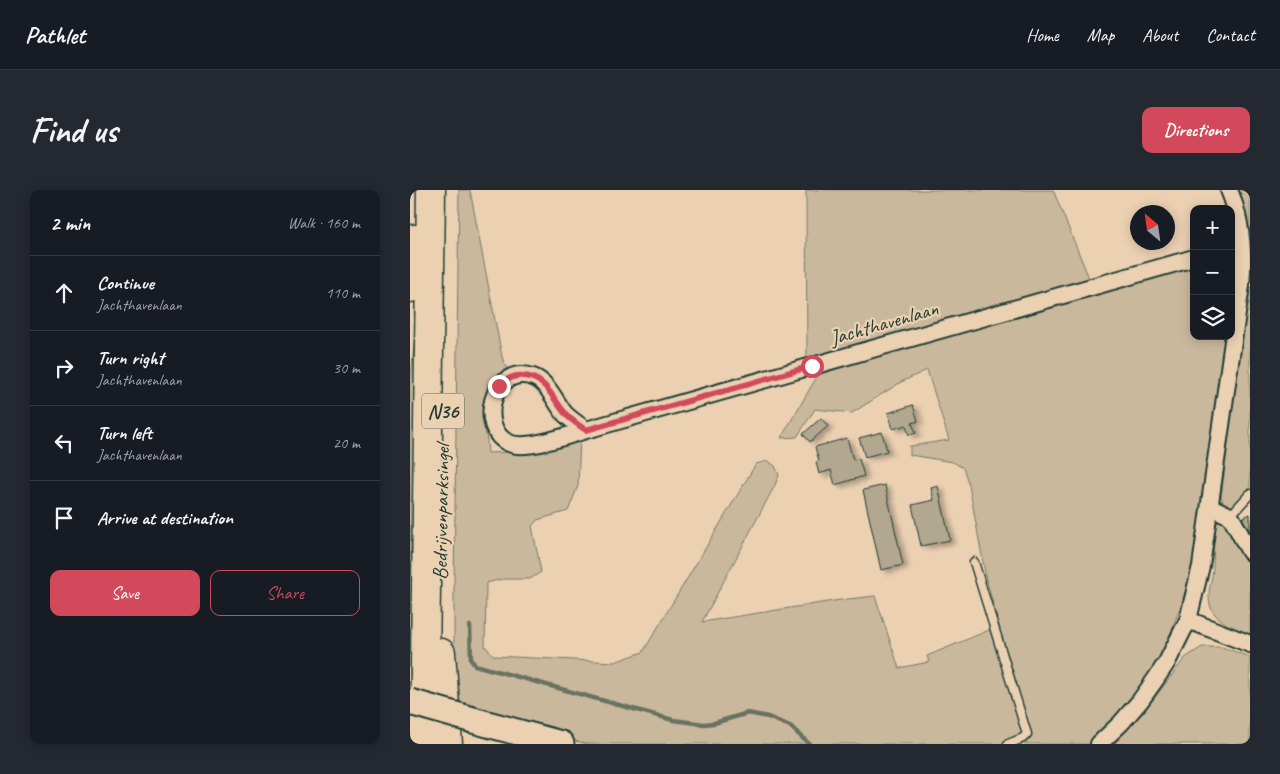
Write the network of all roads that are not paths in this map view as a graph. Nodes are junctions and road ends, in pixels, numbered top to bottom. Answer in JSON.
{"nodes":[{"id":1,"x":420,"y":190,"type":"edge"},
{"id":2,"x":431,"y":190,"type":"edge"},
{"id":3,"x":446,"y":190,"type":"edge"},
{"id":4,"x":1228,"y":190,"type":"edge"},
{"id":5,"x":1237,"y":252,"type":"edge"},
{"id":6,"x":1190,"y":259,"type":"edge"},
{"id":7,"x":410,"y":288,"type":"edge"},
{"id":8,"x":586,"y":430,"type":"junction"},
{"id":9,"x":1250,"y":494,"type":"edge"},
{"id":10,"x":1211,"y":506,"type":"junction"},
{"id":11,"x":1230,"y":516,"type":"junction"},
{"id":12,"x":1250,"y":552,"type":"edge"},
{"id":13,"x":974,"y":562,"type":"dead end"},
{"id":14,"x":1188,"y":620,"type":"junction"},
{"id":15,"x":440,"y":632,"type":"junction"},
{"id":16,"x":1250,"y":644,"type":"edge"},
{"id":17,"x":410,"y":702,"type":"edge"},
{"id":18,"x":424,"y":744,"type":"edge"},
{"id":19,"x":440,"y":744,"type":"edge"},
{"id":20,"x":448,"y":744,"type":"edge"},
{"id":21,"x":560,"y":744,"type":"edge"},
{"id":22,"x":1008,"y":744,"type":"edge"},
{"id":23,"x":1100,"y":744,"type":"edge"}],
"edges":[{"from":1,"to":7,"type":"highway"},
{"from":2,"to":18,"type":"highway","name":"Bedrijvenparksingel","number":"N36"},
{"from":3,"to":15,"type":"highway","name":"Bedrijvenparksingel","number":"N36"},
{"from":4,"to":5,"type":"street"},
{"from":5,"to":10,"type":"street"},
{"from":6,"to":8,"type":"street","name":"Jachthavenlaan"},
{"from":8,"to":8,"type":"street","name":"Jachthavenlaan"},
{"from":9,"to":11,"type":"lane"},
{"from":10,"to":11,"type":"street"},
{"from":10,"to":14,"type":"street"},
{"from":11,"to":12,"type":"street"},
{"from":13,"to":22,"type":"lane"},
{"from":14,"to":16,"type":"street"},
{"from":14,"to":23,"type":"street"},
{"from":15,"to":19,"type":"highway","name":"Bedrijvenparksingel","number":"N36"},
{"from":15,"to":20,"type":"highway","number":"N36"},
{"from":17,"to":21,"type":"main road","bridge":true}]}
